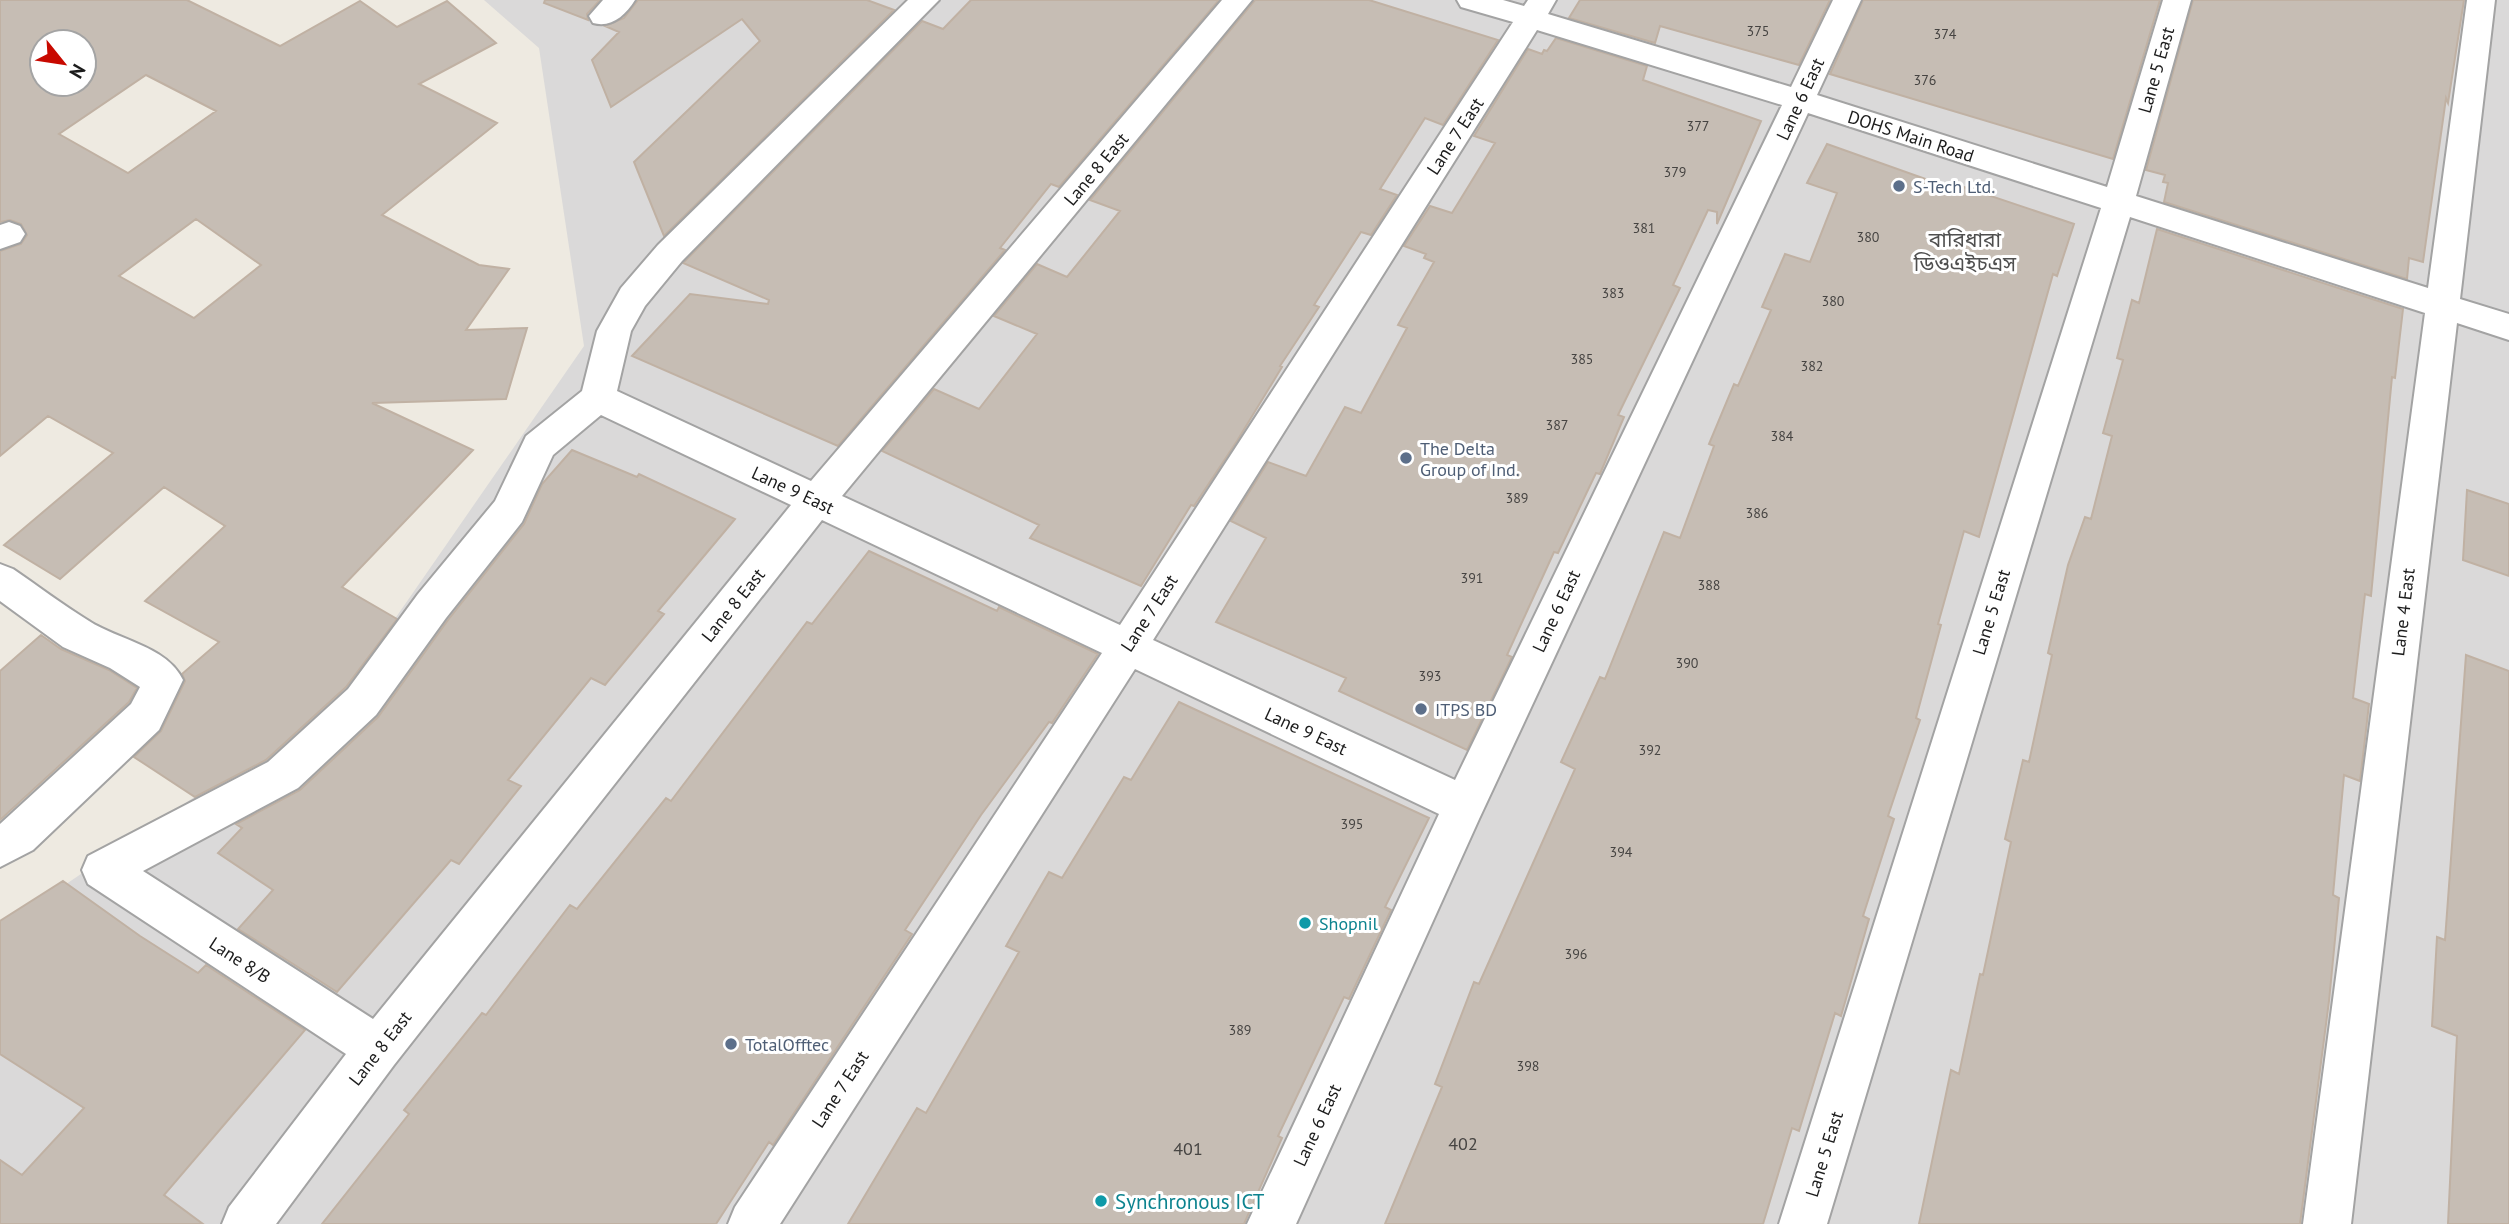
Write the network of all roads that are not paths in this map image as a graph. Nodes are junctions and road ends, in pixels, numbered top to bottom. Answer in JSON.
{"nodes":[{"id":1,"x":925,"y":0,"type":"edge"},
{"id":2,"x":1238,"y":0,"type":"edge"},
{"id":3,"x":1471,"y":0,"type":"edge"},
{"id":4,"x":1847,"y":0,"type":"edge"},
{"id":5,"x":2176,"y":0,"type":"edge"},
{"id":6,"x":2481,"y":0,"type":"edge"},
{"id":7,"x":1536,"y":10,"type":"edge"},
{"id":8,"x":1800,"y":100,"type":"junction"},
{"id":9,"x":2118,"y":202,"type":"junction"},
{"id":10,"x":2441,"y":306,"type":"junction"},
{"id":11,"x":2509,"y":327,"type":"edge"},
{"id":12,"x":598,"y":398,"type":"junction"},
{"id":13,"x":817,"y":500,"type":"junction"},
{"id":14,"x":0,"y":580,"type":"edge"},
{"id":15,"x":1127,"y":648,"type":"junction"},
{"id":16,"x":1464,"y":805,"type":"junction"},
{"id":17,"x":0,"y":847,"type":"edge"},
{"id":18,"x":378,"y":1049,"type":"junction"},
{"id":19,"x":246,"y":1224,"type":"edge"},
{"id":20,"x":752,"y":1224,"type":"edge"},
{"id":21,"x":1271,"y":1224,"type":"edge"},
{"id":22,"x":1803,"y":1224,"type":"edge"},
{"id":23,"x":2327,"y":1224,"type":"edge"}],
"edges":[{"from":1,"to":12,"type":"street"},
{"from":2,"to":13,"type":"street","name":"Lane 8 East"},
{"from":3,"to":7,"type":"street","name":"DOHS Main Road"},
{"from":4,"to":8,"type":"street","name":"Lane 6 East"},
{"from":5,"to":9,"type":"street","name":"Lane 5 East"},
{"from":6,"to":10,"type":"street","name":"Lane 4 East"},
{"from":7,"to":8,"type":"street","name":"DOHS Main Road"},
{"from":7,"to":15,"type":"street","name":"Lane 7 East"},
{"from":8,"to":9,"type":"street","name":"DOHS Main Road"},
{"from":8,"to":16,"type":"street","name":"Lane 6 East"},
{"from":9,"to":10,"type":"street","name":"DOHS Main Road"},
{"from":9,"to":22,"type":"street","name":"Lane 5 East"},
{"from":10,"to":11,"type":"street","name":"DOHS Main Road"},
{"from":10,"to":23,"type":"street","name":"Lane 4 East"},
{"from":12,"to":13,"type":"street","name":"Lane 9 East"},
{"from":12,"to":18,"type":"street","name":"Lane 8/B"},
{"from":13,"to":15,"type":"street","name":"Lane 9 East"},
{"from":13,"to":18,"type":"street","name":"Lane 8 East"},
{"from":14,"to":17,"type":"street"},
{"from":15,"to":16,"type":"street","name":"Lane 9 East"},
{"from":15,"to":20,"type":"street","name":"Lane 7 East"},
{"from":16,"to":21,"type":"street","name":"Lane 6 East"},
{"from":18,"to":19,"type":"street","name":"Lane 8 East"}]}
